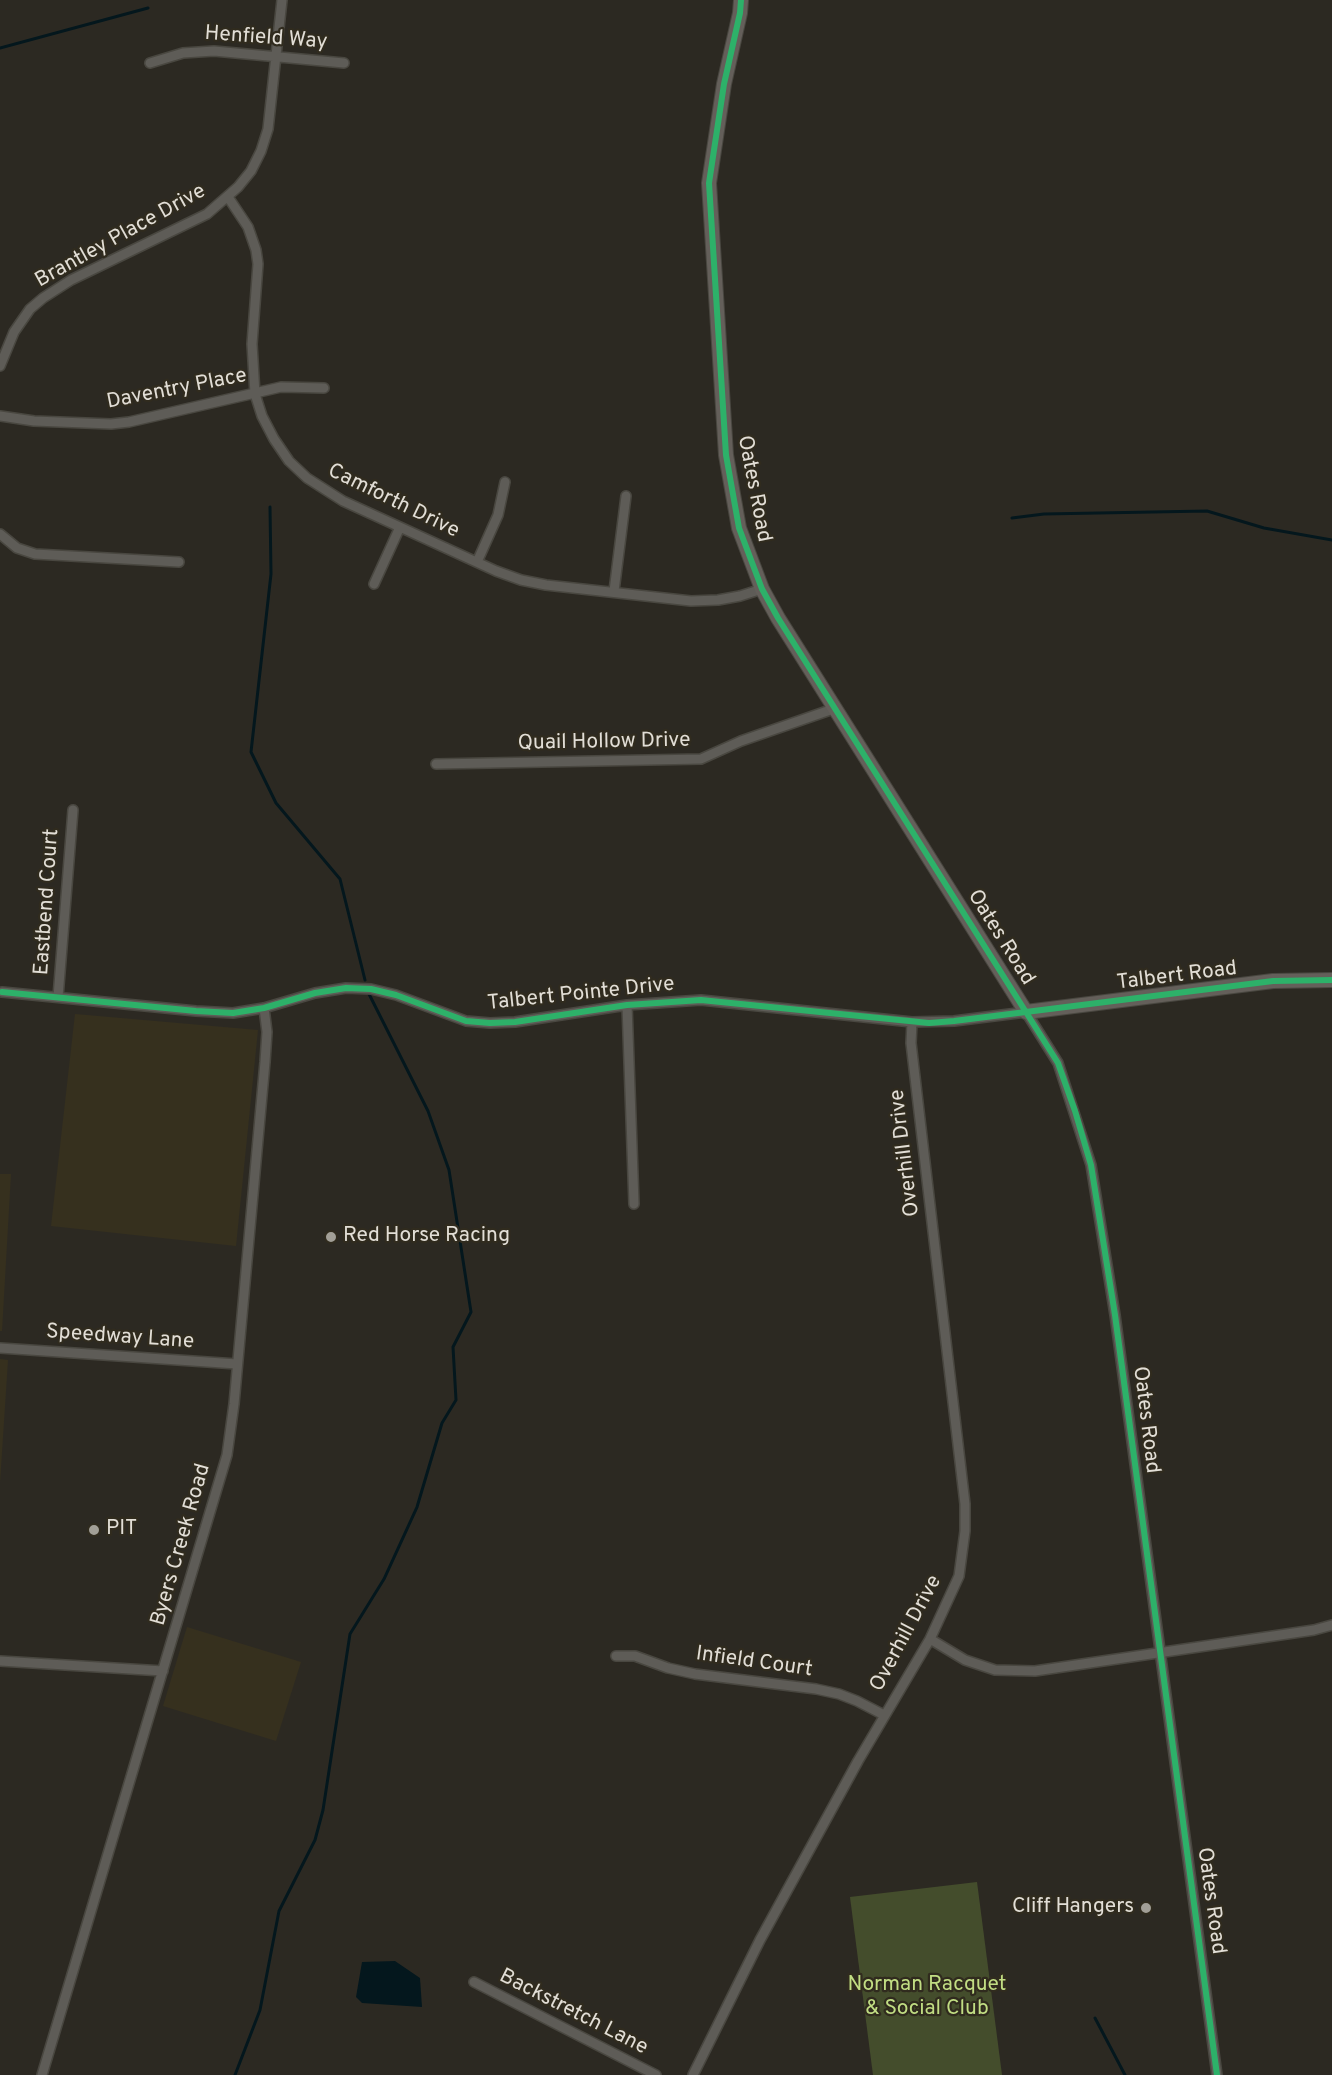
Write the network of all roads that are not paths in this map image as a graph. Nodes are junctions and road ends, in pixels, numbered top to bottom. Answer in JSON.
{"nodes":[{"id":1,"x":282,"y":0,"type":"edge"},
{"id":2,"x":741,"y":0,"type":"edge"},
{"id":3,"x":276,"y":56,"type":"junction"},
{"id":4,"x":150,"y":63,"type":"dead end"},
{"id":5,"x":344,"y":63,"type":"dead end"},
{"id":6,"x":228,"y":198,"type":"junction"},
{"id":7,"x":0,"y":366,"type":"edge"},
{"id":8,"x":324,"y":388,"type":"dead end"},
{"id":9,"x":255,"y":394,"type":"junction"},
{"id":10,"x":0,"y":416,"type":"edge"},
{"id":11,"x":505,"y":482,"type":"dead end"},
{"id":12,"x":626,"y":496,"type":"dead end"},
{"id":13,"x":400,"y":527,"type":"junction"},
{"id":14,"x":0,"y":534,"type":"edge"},
{"id":15,"x":179,"y":562,"type":"dead end"},
{"id":16,"x":477,"y":562,"type":"junction"},
{"id":17,"x":374,"y":584,"type":"dead end"},
{"id":18,"x":762,"y":589,"type":"junction"},
{"id":19,"x":614,"y":591,"type":"junction"},
{"id":20,"x":836,"y":708,"type":"junction"},
{"id":21,"x":436,"y":764,"type":"dead end"},
{"id":22,"x":73,"y":810,"type":"dead end"},
{"id":23,"x":1332,"y":980,"type":"edge"},
{"id":24,"x":2,"y":992,"type":"dead end"},
{"id":25,"x":58,"y":997,"type":"junction"},
{"id":26,"x":627,"y":1005,"type":"junction"},
{"id":27,"x":264,"y":1008,"type":"junction"},
{"id":28,"x":1026,"y":1012,"type":"junction"},
{"id":29,"x":912,"y":1022,"type":"junction"},
{"id":30,"x":634,"y":1204,"type":"dead end"},
{"id":31,"x":0,"y":1348,"type":"edge"},
{"id":32,"x":237,"y":1364,"type":"junction"},
{"id":33,"x":1332,"y":1625,"type":"edge"},
{"id":34,"x":930,"y":1639,"type":"junction"},
{"id":35,"x":1161,"y":1653,"type":"junction"},
{"id":36,"x":616,"y":1656,"type":"dead end"},
{"id":37,"x":0,"y":1661,"type":"edge"},
{"id":38,"x":163,"y":1671,"type":"junction"},
{"id":39,"x":884,"y":1715,"type":"junction"},
{"id":40,"x":474,"y":1982,"type":"dead end"},
{"id":41,"x":42,"y":2075,"type":"edge"},
{"id":42,"x":656,"y":2075,"type":"edge"},
{"id":43,"x":693,"y":2075,"type":"edge"},
{"id":44,"x":1217,"y":2075,"type":"edge"}],
"edges":[{"from":1,"to":3,"type":"street","name":"Brantley Place Drive"},
{"from":2,"to":18,"type":"street","name":"Oates Road"},
{"from":3,"to":4,"type":"street","name":"Henfield Way"},
{"from":3,"to":5,"type":"street","name":"Henfield Way"},
{"from":3,"to":6,"type":"street","name":"Brantley Place Drive"},
{"from":6,"to":7,"type":"street","name":"Brantley Place Drive"},
{"from":6,"to":9,"type":"street","name":"Camforth Drive"},
{"from":8,"to":9,"type":"street","name":"Daventry Place"},
{"from":9,"to":10,"type":"street","name":"Daventry Place"},
{"from":9,"to":13,"type":"street","name":"Camforth Drive"},
{"from":11,"to":16,"type":"street"},
{"from":12,"to":19,"type":"street"},
{"from":13,"to":16,"type":"street","name":"Camforth Drive"},
{"from":13,"to":17,"type":"street"},
{"from":14,"to":15,"type":"street"},
{"from":16,"to":19,"type":"street","name":"Camforth Drive"},
{"from":18,"to":19,"type":"street","name":"Camforth Drive"},
{"from":18,"to":20,"type":"street","name":"Oates Road"},
{"from":20,"to":21,"type":"street","name":"Quail Hollow Drive"},
{"from":20,"to":28,"type":"street","name":"Oates Road"},
{"from":22,"to":25,"type":"street","name":"Eastbend Court"},
{"from":23,"to":28,"type":"street","name":"Talbert Road"},
{"from":24,"to":25,"type":"street","name":"Talbert Pointe Drive"},
{"from":25,"to":27,"type":"street","name":"Talbert Pointe Drive"},
{"from":26,"to":27,"type":"street","name":"Talbert Pointe Drive"},
{"from":26,"to":29,"type":"street","name":"Talbert Pointe Drive"},
{"from":26,"to":30,"type":"street"},
{"from":27,"to":32,"type":"street","name":"Byers Creek Road"},
{"from":28,"to":29,"type":"street","name":"Talbert Pointe Drive"},
{"from":28,"to":35,"type":"street","name":"Oates Road"},
{"from":29,"to":34,"type":"street","name":"Overhill Drive"},
{"from":31,"to":32,"type":"street","name":"Speedway Lane"},
{"from":32,"to":38,"type":"street","name":"Byers Creek Road"},
{"from":33,"to":35,"type":"street"},
{"from":34,"to":35,"type":"street"},
{"from":34,"to":39,"type":"street","name":"Overhill Drive"},
{"from":35,"to":44,"type":"street","name":"Oates Road"},
{"from":36,"to":39,"type":"street","name":"Infield Court"},
{"from":37,"to":38,"type":"street"},
{"from":38,"to":41,"type":"street","name":"Byers Creek Road"},
{"from":39,"to":43,"type":"street","name":"Overhill Drive"},
{"from":40,"to":42,"type":"street","name":"Backstretch Lane"}]}
